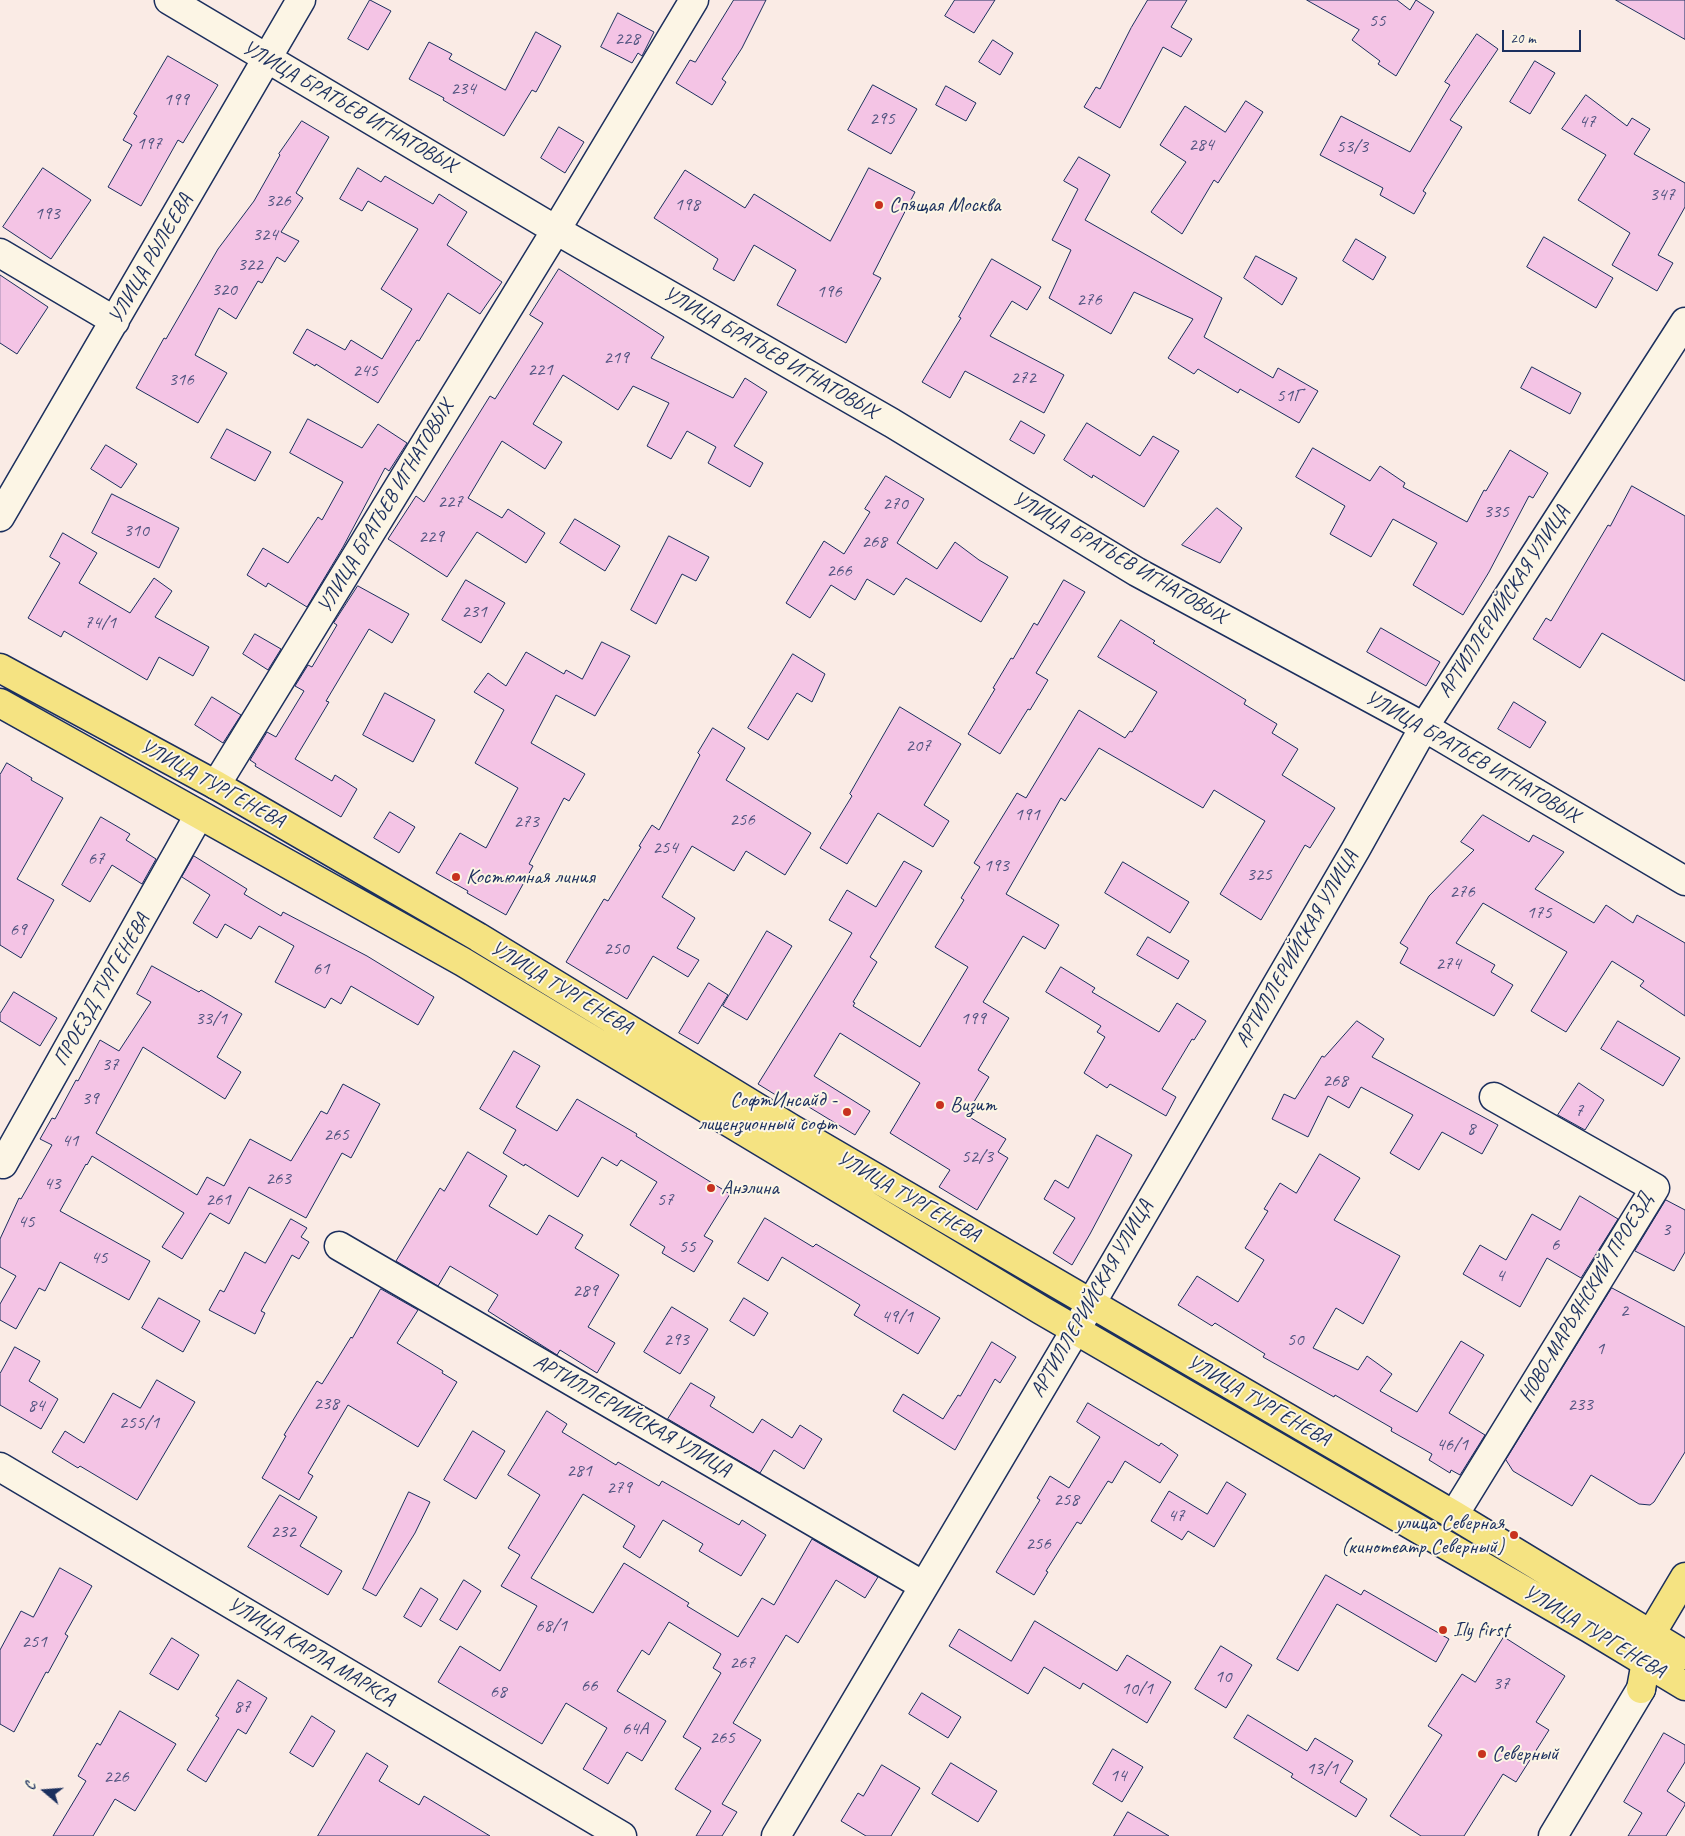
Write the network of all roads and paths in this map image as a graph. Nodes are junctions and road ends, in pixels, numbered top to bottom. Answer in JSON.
{"nodes":[{"id":1,"x":168,"y":0,"type":"edge"},
{"id":2,"x":301,"y":0,"type":"edge"},
{"id":3,"x":694,"y":0,"type":"edge"},
{"id":4,"x":266,"y":59,"type":"junction"},
{"id":5,"x":556,"y":230,"type":"junction"},
{"id":6,"x":0,"y":253,"type":"edge"},
{"id":7,"x":115,"y":321,"type":"junction"},
{"id":8,"x":1685,"y":322,"type":"edge"},
{"id":9,"x":0,"y":517,"type":"edge"},
{"id":10,"x":0,"y":668,"type":"edge"},
{"id":11,"x":0,"y":703,"type":"edge"},
{"id":12,"x":1424,"y":727,"type":"junction"},
{"id":13,"x":216,"y":785,"type":"junction"},
{"id":14,"x":199,"y":816,"type":"junction"},
{"id":15,"x":1685,"y":881,"type":"edge"},
{"id":16,"x":1494,"y":1097,"type":"dead end"},
{"id":17,"x":3,"y":1164,"type":"dead end"},
{"id":18,"x":339,"y":1246,"type":"dead end"},
{"id":19,"x":1090,"y":1303,"type":"junction"},
{"id":20,"x":1075,"y":1331,"type":"junction"},
{"id":21,"x":0,"y":1468,"type":"edge"},
{"id":22,"x":1454,"y":1515,"type":"junction"},
{"id":23,"x":1685,"y":1577,"type":"edge"},
{"id":24,"x":924,"y":1586,"type":"junction"},
{"id":25,"x":1651,"y":1634,"type":"junction"},
{"id":26,"x":1685,"y":1655,"type":"edge"},
{"id":27,"x":1670,"y":1672,"type":"edge"},
{"id":28,"x":1641,"y":1689,"type":"joint"},
{"id":29,"x":622,"y":1836,"type":"edge"},
{"id":30,"x":776,"y":1836,"type":"edge"},
{"id":31,"x":1553,"y":1836,"type":"edge"}],
"edges":[{"from":1,"to":4,"type":"street","name":"УЛИЦА БРАТЬЕВ ИГНАТОВЫХ"},
{"from":2,"to":4,"type":"street","name":"УЛИЦА РЫЛЕЕВА"},
{"from":3,"to":5,"type":"street","name":"УЛИЦА БРАТЬЕВ ИГНАТОВЫХ"},
{"from":4,"to":5,"type":"street","name":"УЛИЦА БРАТЬЕВ ИГНАТОВЫХ"},
{"from":4,"to":7,"type":"street","name":"УЛИЦА РЫЛЕЕВА"},
{"from":5,"to":12,"type":"street","name":"УЛИЦА БРАТЬЕВ ИГНАТОВЫХ"},
{"from":5,"to":13,"type":"street","name":"УЛИЦА БРАТЬЕВ ИГНАТОВЫХ"},
{"from":6,"to":7,"type":"street"},
{"from":7,"to":9,"type":"street","name":"УЛИЦА РЫЛЕЕВА"},
{"from":8,"to":12,"type":"street","name":"АРТИЛЛЕРИЙСКАЯ УЛИЦА"},
{"from":10,"to":13,"type":"main road","name":"УЛИЦА ТУРГЕНЕВА"},
{"from":11,"to":14,"type":"main road","name":"УЛИЦА ТУРГЕНЕВА"},
{"from":12,"to":15,"type":"street","name":"УЛИЦА БРАТЬЕВ ИГНАТОВЫХ"},
{"from":12,"to":19,"type":"street","name":"АРТИЛЛЕРИЙСКАЯ УЛИЦА"},
{"from":13,"to":19,"type":"main road","name":"УЛИЦА ТУРГЕНЕВА"},
{"from":14,"to":17,"type":"street","name":"ПРОЕЗД ТУРГЕНЕВА"},
{"from":14,"to":20,"type":"main road","name":"УЛИЦА ТУРГЕНЕВА"},
{"from":16,"to":22,"type":"street","name":"НОВО-МАРЬЯНСКИЙ ПРОЕЗД"},
{"from":18,"to":24,"type":"street","name":"АРТИЛЛЕРИЙСКАЯ УЛИЦА"},
{"from":19,"to":20,"type":"street","name":"АРТИЛЛЕРИЙСКАЯ УЛИЦА"},
{"from":19,"to":22,"type":"main road","name":"УЛИЦА ТУРГЕНЕВА"},
{"from":20,"to":24,"type":"street","name":"АРТИЛЛЕРИЙСКАЯ УЛИЦА"},
{"from":20,"to":27,"type":"main road","name":"УЛИЦА ТУРГЕНЕВА"},
{"from":21,"to":29,"type":"street","name":"УЛИЦА КАРЛА МАРКСА"},
{"from":22,"to":25,"type":"main road","name":"УЛИЦА ТУРГЕНЕВА"},
{"from":23,"to":25,"type":"main road"},
{"from":24,"to":30,"type":"street","name":"АРТИЛЛЕРИЙСКАЯ УЛИЦА"},
{"from":25,"to":26,"type":"main road","name":"УЛИЦА ТУРГЕНЕВА"},
{"from":25,"to":27,"type":"main road"},
{"from":27,"to":28,"type":"main road"},
{"from":28,"to":31,"type":"street"}]}
